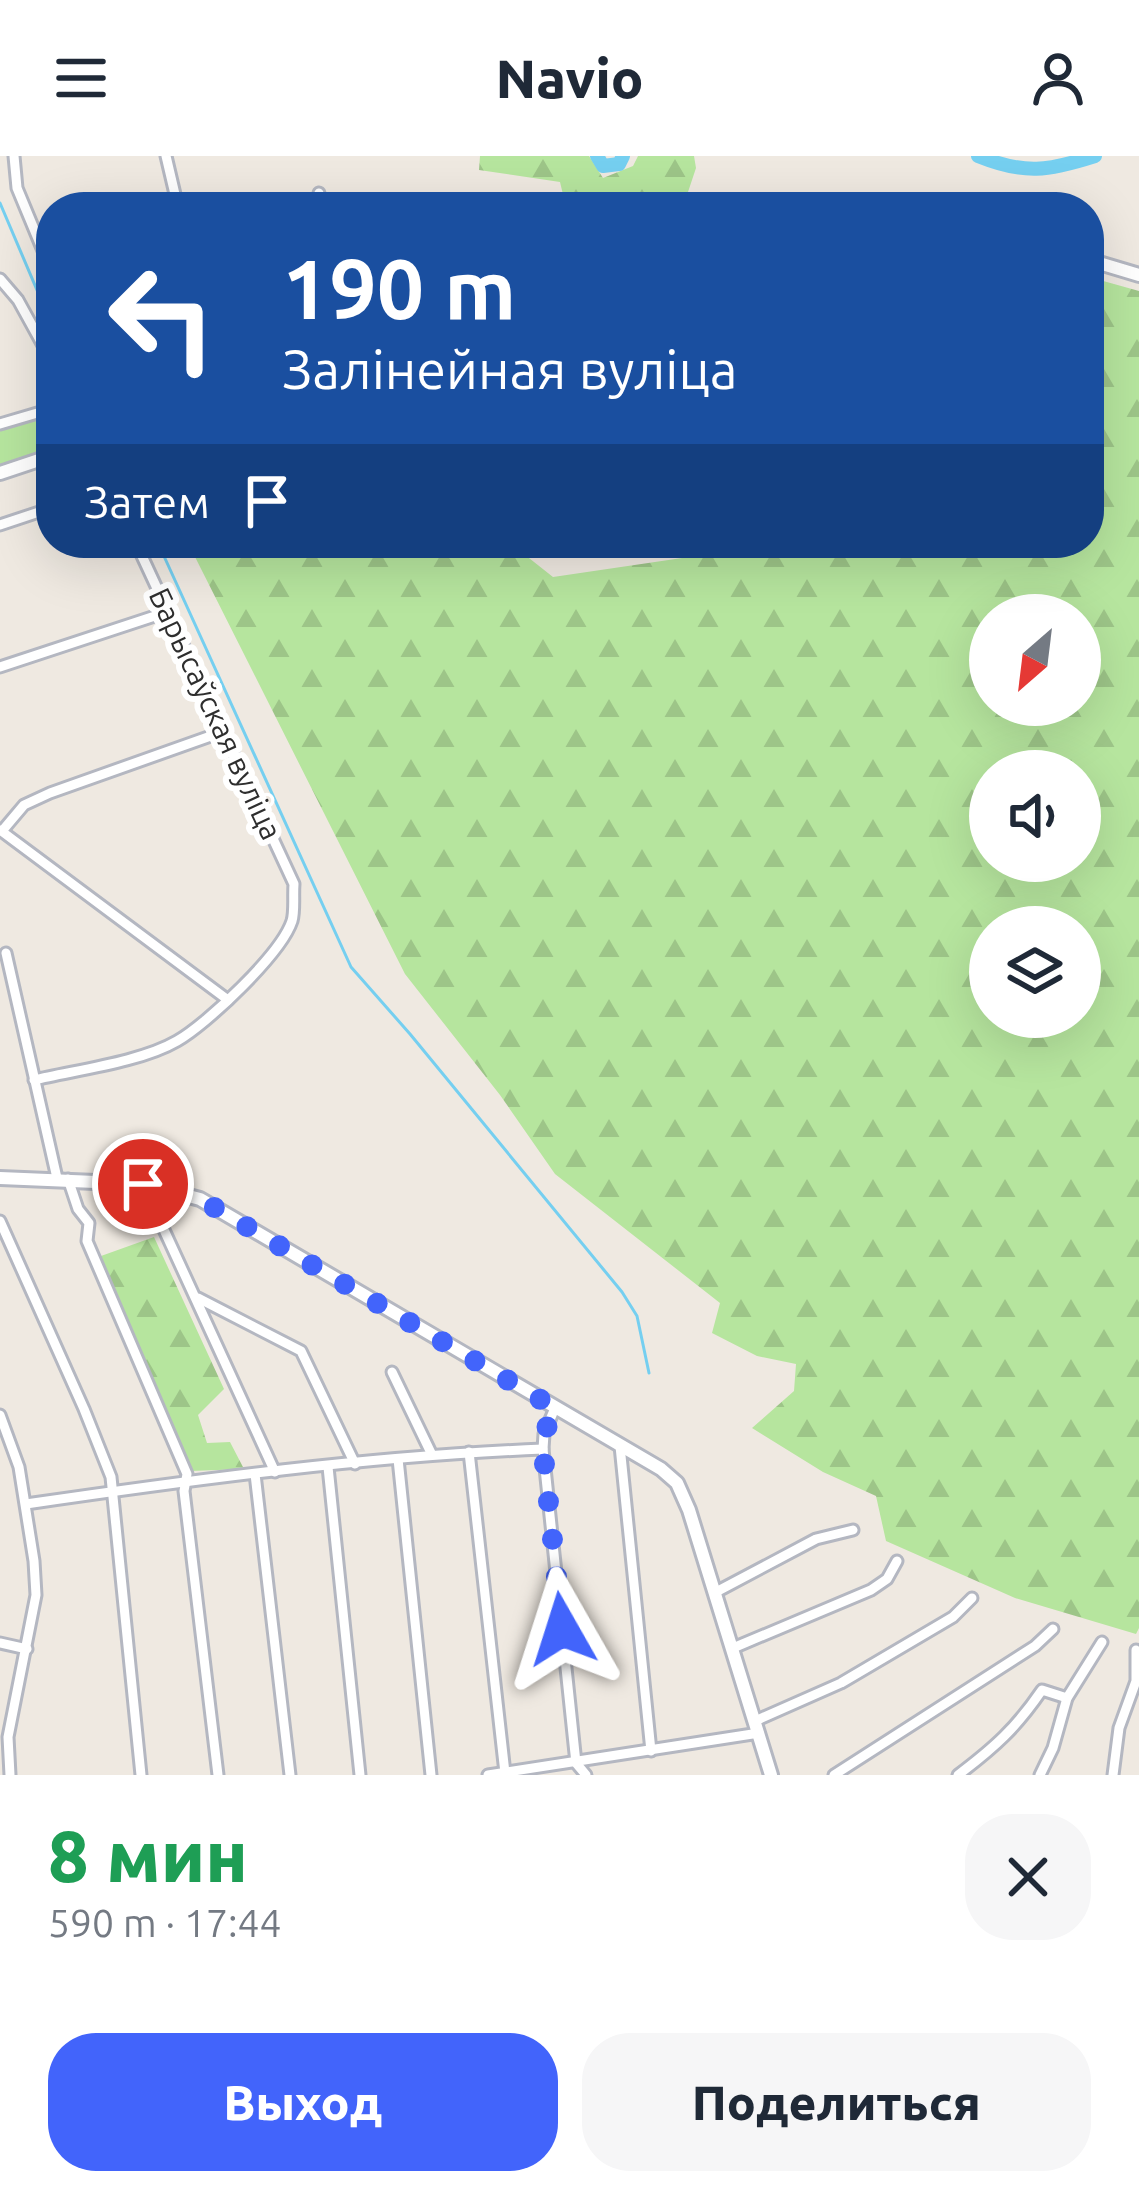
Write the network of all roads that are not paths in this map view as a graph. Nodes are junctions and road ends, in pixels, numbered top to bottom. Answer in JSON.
{"nodes":[{"id":1,"x":14,"y":156,"type":"edge"},
{"id":2,"x":166,"y":156,"type":"edge"},
{"id":3,"x":174,"y":192,"type":"edge"},
{"id":4,"x":36,"y":234,"type":"edge"},
{"id":5,"x":1104,"y":264,"type":"edge"},
{"id":6,"x":1139,"y":275,"type":"edge"},
{"id":7,"x":0,"y":279,"type":"edge"},
{"id":8,"x":36,"y":333,"type":"edge"},
{"id":9,"x":36,"y":413,"type":"edge"},
{"id":10,"x":0,"y":424,"type":"edge"},
{"id":11,"x":36,"y":461,"type":"edge"},
{"id":12,"x":0,"y":472,"type":"edge"},
{"id":13,"x":36,"y":513,"type":"edge"},
{"id":14,"x":0,"y":525,"type":"edge"},
{"id":15,"x":143,"y":558,"type":"edge"},
{"id":16,"x":167,"y":612,"type":"junction"},
{"id":17,"x":0,"y":668,"type":"edge"},
{"id":18,"x":222,"y":732,"type":"junction"},
{"id":19,"x":1,"y":831,"type":"edge"},
{"id":20,"x":6,"y":953,"type":"dead end"},
{"id":21,"x":228,"y":1000,"type":"junction"},
{"id":22,"x":34,"y":1080,"type":"junction"},
{"id":23,"x":0,"y":1178,"type":"edge"},
{"id":24,"x":62,"y":1179,"type":"junction"},
{"id":25,"x":143,"y":1184,"type":"junction"},
{"id":26,"x":0,"y":1221,"type":"edge"},
{"id":27,"x":196,"y":1297,"type":"junction"},
{"id":28,"x":392,"y":1372,"type":"dead end"},
{"id":29,"x":555,"y":1408,"type":"junction"},
{"id":30,"x":0,"y":1415,"type":"edge"},
{"id":31,"x":4,"y":1432,"type":"edge"},
{"id":32,"x":620,"y":1444,"type":"junction"},
{"id":33,"x":543,"y":1450,"type":"junction"},
{"id":34,"x":469,"y":1452,"type":"junction"},
{"id":35,"x":432,"y":1455,"type":"junction"},
{"id":36,"x":398,"y":1460,"type":"junction"},
{"id":37,"x":355,"y":1464,"type":"junction"},
{"id":38,"x":328,"y":1466,"type":"junction"},
{"id":39,"x":274,"y":1472,"type":"junction"},
{"id":40,"x":255,"y":1474,"type":"junction"},
{"id":41,"x":186,"y":1481,"type":"junction"},
{"id":42,"x":112,"y":1491,"type":"junction"},
{"id":43,"x":26,"y":1504,"type":"junction"},
{"id":44,"x":853,"y":1530,"type":"dead end"},
{"id":45,"x":897,"y":1561,"type":"dead end"},
{"id":46,"x":716,"y":1592,"type":"junction"},
{"id":47,"x":972,"y":1598,"type":"dead end"},
{"id":48,"x":1053,"y":1629,"type":"dead end"},
{"id":49,"x":1102,"y":1642,"type":"dead end"},
{"id":50,"x":0,"y":1643,"type":"edge"},
{"id":51,"x":733,"y":1648,"type":"junction"},
{"id":52,"x":27,"y":1649,"type":"junction"},
{"id":53,"x":1136,"y":1650,"type":"dead end"},
{"id":54,"x":1067,"y":1698,"type":"junction"},
{"id":55,"x":757,"y":1727,"type":"junction"},
{"id":56,"x":651,"y":1750,"type":"junction"},
{"id":57,"x":576,"y":1763,"type":"junction"},
{"id":58,"x":505,"y":1773,"type":"edge"},
{"id":59,"x":10,"y":1775,"type":"edge"},
{"id":60,"x":141,"y":1775,"type":"edge"},
{"id":61,"x":218,"y":1775,"type":"edge"},
{"id":62,"x":290,"y":1775,"type":"edge"},
{"id":63,"x":359,"y":1775,"type":"edge"},
{"id":64,"x":431,"y":1775,"type":"edge"},
{"id":65,"x":489,"y":1775,"type":"edge"},
{"id":66,"x":586,"y":1775,"type":"edge"},
{"id":67,"x":771,"y":1775,"type":"edge"},
{"id":68,"x":833,"y":1775,"type":"edge"},
{"id":69,"x":958,"y":1775,"type":"edge"},
{"id":70,"x":1040,"y":1775,"type":"edge"},
{"id":71,"x":1113,"y":1775,"type":"edge"}],
"edges":[{"from":1,"to":4,"type":"street"},
{"from":2,"to":3,"type":"street"},
{"from":5,"to":6,"type":"street"},
{"from":7,"to":8,"type":"street"},
{"from":9,"to":10,"type":"street"},
{"from":11,"to":12,"type":"street"},
{"from":13,"to":14,"type":"street"},
{"from":15,"to":16,"type":"street","name":"Барысаўская вуліца"},
{"from":16,"to":17,"type":"street"},
{"from":16,"to":18,"type":"street","name":"Барысаўская вуліца"},
{"from":18,"to":19,"type":"street"},
{"from":18,"to":21,"type":"street","name":"Барысаўская вуліца"},
{"from":19,"to":21,"type":"street"},
{"from":20,"to":22,"type":"street"},
{"from":21,"to":22,"type":"street"},
{"from":22,"to":24,"type":"street"},
{"from":23,"to":24,"type":"street"},
{"from":24,"to":25,"type":"street"},
{"from":24,"to":41,"type":"street"},
{"from":25,"to":27,"type":"street"},
{"from":25,"to":29,"type":"street"},
{"from":26,"to":42,"type":"street"},
{"from":27,"to":37,"type":"street"},
{"from":27,"to":39,"type":"street"},
{"from":28,"to":35,"type":"street"},
{"from":29,"to":32,"type":"street"},
{"from":29,"to":33,"type":"street"},
{"from":30,"to":31,"type":"street"},
{"from":31,"to":43,"type":"street"},
{"from":32,"to":46,"type":"street"},
{"from":32,"to":56,"type":"street"},
{"from":33,"to":34,"type":"street"},
{"from":33,"to":57,"type":"street"},
{"from":34,"to":35,"type":"street"},
{"from":34,"to":58,"type":"street"},
{"from":35,"to":36,"type":"street"},
{"from":36,"to":37,"type":"street"},
{"from":36,"to":64,"type":"street"},
{"from":37,"to":38,"type":"street"},
{"from":38,"to":39,"type":"street"},
{"from":38,"to":63,"type":"street"},
{"from":39,"to":40,"type":"street"},
{"from":40,"to":41,"type":"street"},
{"from":40,"to":62,"type":"street"},
{"from":41,"to":42,"type":"street"},
{"from":41,"to":61,"type":"street"},
{"from":42,"to":43,"type":"street"},
{"from":42,"to":60,"type":"street"},
{"from":43,"to":52,"type":"street"},
{"from":44,"to":46,"type":"street"},
{"from":45,"to":51,"type":"street"},
{"from":46,"to":51,"type":"street"},
{"from":47,"to":55,"type":"street"},
{"from":48,"to":68,"type":"street"},
{"from":49,"to":54,"type":"street"},
{"from":50,"to":52,"type":"street"},
{"from":51,"to":55,"type":"street"},
{"from":52,"to":59,"type":"street"},
{"from":53,"to":71,"type":"street"},
{"from":54,"to":69,"type":"street"},
{"from":54,"to":70,"type":"street"},
{"from":55,"to":56,"type":"street"},
{"from":55,"to":67,"type":"street"},
{"from":56,"to":57,"type":"street"},
{"from":57,"to":58,"type":"street"},
{"from":57,"to":66,"type":"street"},
{"from":58,"to":65,"type":"street"}]}
